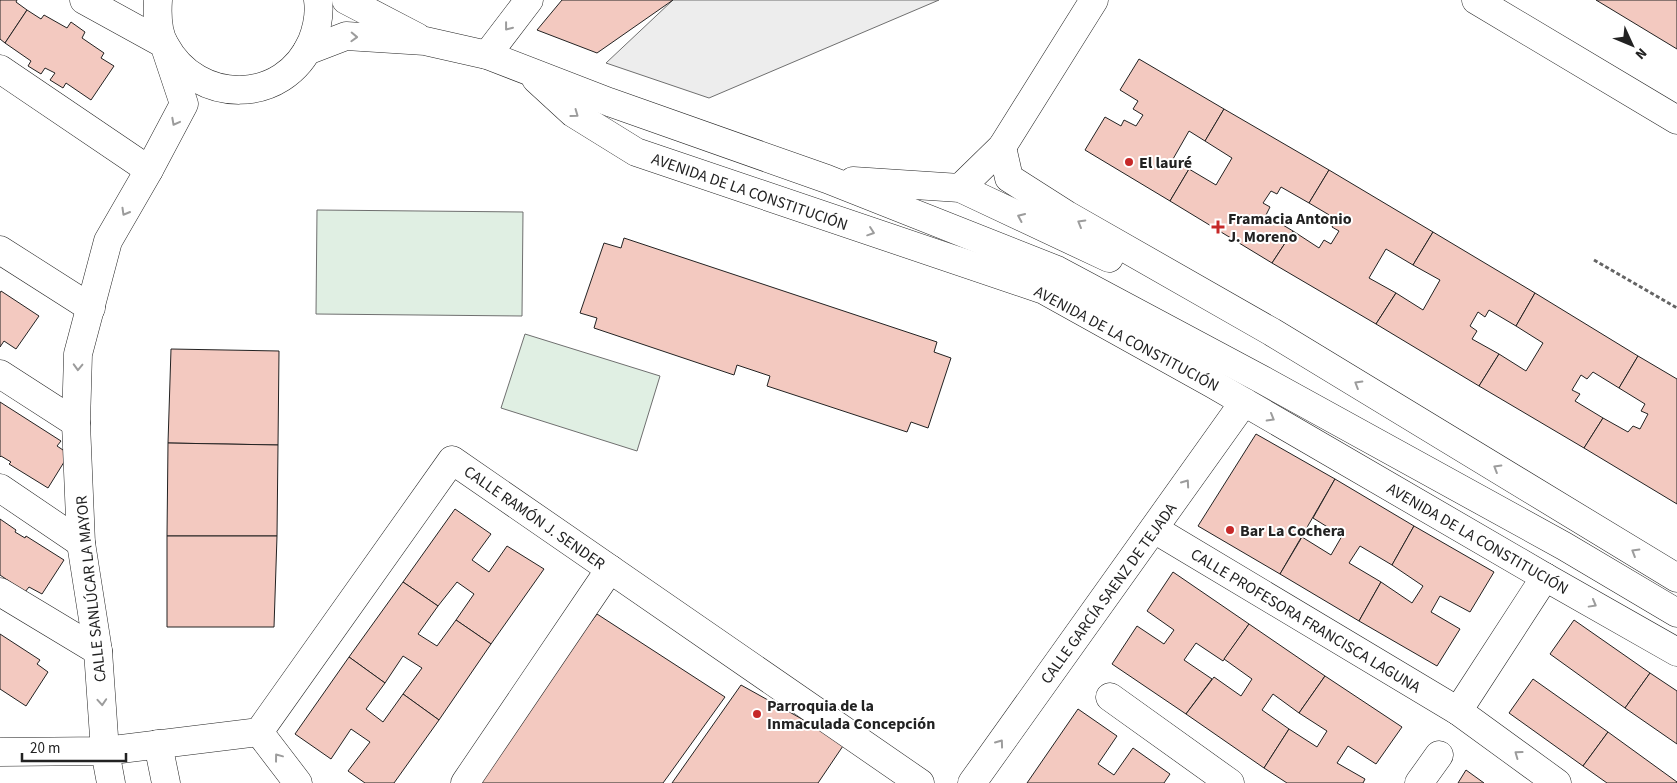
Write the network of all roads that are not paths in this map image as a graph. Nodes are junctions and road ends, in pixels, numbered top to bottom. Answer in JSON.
{"nodes":[{"id":1,"x":84,"y":0,"type":"edge"},
{"id":2,"x":158,"y":0,"type":"edge"},
{"id":3,"x":318,"y":0,"type":"edge"},
{"id":4,"x":346,"y":0,"type":"edge"},
{"id":5,"x":530,"y":0,"type":"edge"},
{"id":6,"x":1094,"y":0,"type":"edge"},
{"id":7,"x":1488,"y":3,"type":"edge"},
{"id":8,"x":425,"y":41,"type":"junction"},
{"id":9,"x":164,"y":44,"type":"junction"},
{"id":10,"x":308,"y":51,"type":"junction"},
{"id":11,"x":487,"y":55,"type":"junction"},
{"id":12,"x":0,"y":69,"type":"edge"},
{"id":13,"x":526,"y":70,"type":"junction"},
{"id":14,"x":1677,"y":120,"type":"edge"},
{"id":15,"x":1002,"y":147,"type":"junction"},
{"id":16,"x":149,"y":170,"type":"junction"},
{"id":17,"x":827,"y":179,"type":"junction"},
{"id":18,"x":960,"y":188,"type":"junction"},
{"id":19,"x":0,"y":250,"type":"edge"},
{"id":20,"x":91,"y":308,"type":"junction"},
{"id":21,"x":1272,"y":332,"type":"junction"},
{"id":22,"x":0,"y":374,"type":"edge"},
{"id":23,"x":1244,"y":402,"type":"junction"},
{"id":24,"x":76,"y":423,"type":"junction"},
{"id":25,"x":0,"y":488,"type":"edge"},
{"id":26,"x":1154,"y":529,"type":"junction"},
{"id":27,"x":81,"y":543,"type":"junction"},
{"id":28,"x":610,"y":569,"type":"junction"},
{"id":29,"x":1545,"y":577,"type":"junction"},
{"id":30,"x":1677,"y":578,"type":"edge"},
{"id":31,"x":0,"y":592,"type":"edge"},
{"id":32,"x":1677,"y":613,"type":"edge"},
{"id":33,"x":98,"y":651,"type":"junction"},
{"id":34,"x":1677,"y":652,"type":"edge"},
{"id":35,"x":1110,"y":697,"type":"dead end"},
{"id":36,"x":1458,"y":711,"type":"junction"},
{"id":37,"x":259,"y":732,"type":"junction"},
{"id":38,"x":158,"y":744,"type":"junction"},
{"id":39,"x":105,"y":751,"type":"junction"},
{"id":40,"x":0,"y":752,"type":"edge"},
{"id":41,"x":1439,"y":755,"type":"dead end"},
{"id":42,"x":111,"y":783,"type":"edge"},
{"id":43,"x":166,"y":783,"type":"edge"},
{"id":44,"x":298,"y":783,"type":"edge"},
{"id":45,"x":465,"y":783,"type":"edge"},
{"id":46,"x":920,"y":783,"type":"edge"},
{"id":47,"x":972,"y":783,"type":"edge"},
{"id":48,"x":1230,"y":783,"type":"edge"},
{"id":49,"x":1419,"y":783,"type":"edge"},
{"id":50,"x":1557,"y":783,"type":"edge"}],
"edges":[{"from":1,"to":9,"type":"street"},
{"from":2,"to":9,"type":"street","name":"CALLE SANLÚCAR LA MAYOR"},
{"from":3,"to":10,"type":"street"},
{"from":4,"to":8,"type":"street","name":"AVENIDA DE LA CONSTITUCIÓN"},
{"from":5,"to":11,"type":"street","one_way":true},
{"from":6,"to":15,"type":"street"},
{"from":7,"to":14,"type":"street"},
{"from":10,"to":8,"type":"street","name":"AVENIDA DE LA CONSTITUCIÓN","one_way":true},
{"from":8,"to":11,"type":"street","name":"AVENIDA DE LA CONSTITUCIÓN"},
{"from":9,"to":10,"type":"street"},
{"from":9,"to":16,"type":"street","name":"CALLE SANLÚCAR LA MAYOR","one_way":true},
{"from":11,"to":13,"type":"street","name":"AVENIDA DE LA CONSTITUCIÓN"},
{"from":12,"to":16,"type":"street"},
{"from":13,"to":17,"type":"street","name":"AVENIDA DE LA CONSTITUCIÓN"},
{"from":13,"to":23,"type":"street","name":"AVENIDA DE LA CONSTITUCIÓN","one_way":true},
{"from":15,"to":18,"type":"street"},
{"from":21,"to":15,"type":"street","name":"AVENIDA DE LA CONSTITUCIÓN","one_way":true},
{"from":16,"to":20,"type":"street","name":"CALLE SANLÚCAR LA MAYOR","one_way":true},
{"from":17,"to":18,"type":"street","name":"AVENIDA DE LA CONSTITUCIÓN"},
{"from":17,"to":32,"type":"street","name":"AVENIDA DE LA CONSTITUCIÓN"},
{"from":21,"to":18,"type":"street","name":"AVENIDA DE LA CONSTITUCIÓN","one_way":true},
{"from":19,"to":20,"type":"street"},
{"from":20,"to":24,"type":"street","name":"CALLE SANLÚCAR LA MAYOR","one_way":true},
{"from":30,"to":21,"type":"street","name":"AVENIDA DE LA CONSTITUCIÓN","one_way":true},
{"from":22,"to":24,"type":"street"},
{"from":26,"to":23,"type":"street","name":"CALLE GARCÍA SAENZ DE TEJADA","one_way":true},
{"from":23,"to":29,"type":"street","name":"AVENIDA DE LA CONSTITUCIÓN","one_way":true},
{"from":24,"to":27,"type":"street","name":"CALLE SANLÚCAR LA MAYOR"},
{"from":25,"to":27,"type":"street"},
{"from":26,"to":36,"type":"street","name":"CALLE PROFESORA FRANCISCA LAGUNA"},
{"from":47,"to":26,"type":"street","name":"CALLE GARCÍA SAENZ DE TEJADA","one_way":true},
{"from":27,"to":33,"type":"street","name":"CALLE SANLÚCAR LA MAYOR"},
{"from":28,"to":37,"type":"street","name":"CALLE RAMÓN J. SENDER"},
{"from":28,"to":45,"type":"street"},
{"from":28,"to":46,"type":"street","name":"CALLE RAMÓN J. SENDER"},
{"from":29,"to":34,"type":"street","name":"AVENIDA DE LA CONSTITUCIÓN","one_way":true},
{"from":29,"to":36,"type":"street"},
{"from":31,"to":33,"type":"street"},
{"from":33,"to":39,"type":"street","name":"CALLE SANLÚCAR LA MAYOR","one_way":true},
{"from":35,"to":48,"type":"street"},
{"from":50,"to":36,"type":"street","name":"CALLE PROFESORA FRANCISCA LAGUNA","one_way":true},
{"from":37,"to":38,"type":"street"},
{"from":44,"to":37,"type":"street","one_way":true},
{"from":38,"to":39,"type":"street"},
{"from":38,"to":43,"type":"street"},
{"from":39,"to":40,"type":"street"},
{"from":39,"to":42,"type":"street","name":"CALLE SANLÚCAR LA MAYOR"},
{"from":41,"to":49,"type":"street"}]}
